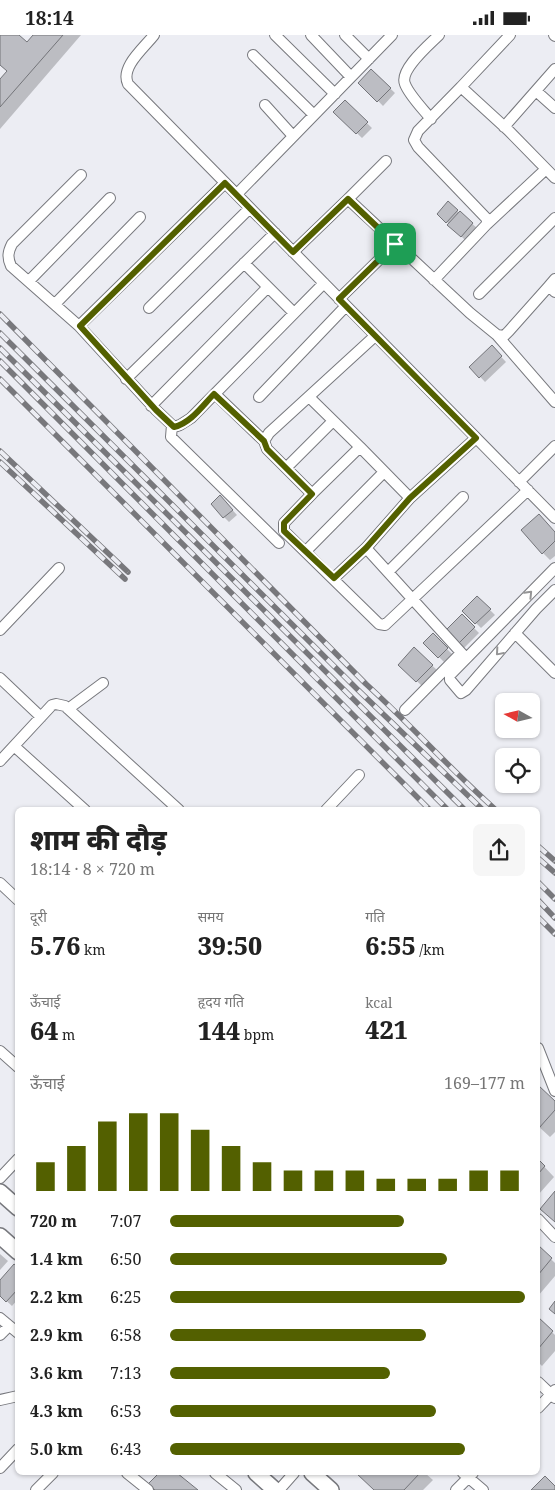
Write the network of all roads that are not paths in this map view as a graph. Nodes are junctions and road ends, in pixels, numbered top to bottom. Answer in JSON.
{"nodes":[{"id":1,"x":154,"y":35,"type":"edge"},
{"id":2,"x":275,"y":35,"type":"edge"},
{"id":3,"x":311,"y":35,"type":"edge"},
{"id":4,"x":345,"y":35,"type":"edge"},
{"id":5,"x":439,"y":35,"type":"edge"},
{"id":6,"x":510,"y":35,"type":"edge"},
{"id":7,"x":387,"y":37,"type":"edge"},
{"id":8,"x":253,"y":55,"type":"dead end"},
{"id":9,"x":369,"y":59,"type":"junction"},
{"id":10,"x":555,"y":69,"type":"edge"},
{"id":11,"x":351,"y":77,"type":"junction"},
{"id":12,"x":461,"y":87,"type":"junction"},
{"id":13,"x":536,"y":91,"type":"junction"},
{"id":14,"x":334,"y":94,"type":"junction"},
{"id":15,"x":265,"y":105,"type":"dead end"},
{"id":16,"x":555,"y":109,"type":"edge"},
{"id":17,"x":314,"y":115,"type":"junction"},
{"id":18,"x":431,"y":119,"type":"junction"},
{"id":19,"x":504,"y":127,"type":"junction"},
{"id":20,"x":293,"y":136,"type":"junction"},
{"id":21,"x":386,"y":161,"type":"dead end"},
{"id":22,"x":546,"y":169,"type":"junction"},
{"id":23,"x":81,"y":175,"type":"dead end"},
{"id":24,"x":555,"y":178,"type":"edge"},
{"id":25,"x":225,"y":183,"type":"junction"},
{"id":26,"x":237,"y":194,"type":"junction"},
{"id":27,"x":110,"y":198,"type":"dead end"},
{"id":28,"x":348,"y":199,"type":"junction"},
{"id":29,"x":250,"y":208,"type":"junction"},
{"id":30,"x":140,"y":217,"type":"dead end"},
{"id":31,"x":555,"y":218,"type":"edge"},
{"id":32,"x":487,"y":224,"type":"junction"},
{"id":33,"x":275,"y":233,"type":"junction"},
{"id":34,"x":395,"y":244,"type":"junction"},
{"id":35,"x":293,"y":252,"type":"junction"},
{"id":36,"x":244,"y":263,"type":"junction"},
{"id":37,"x":434,"y":280,"type":"junction"},
{"id":38,"x":29,"y":281,"type":"junction"},
{"id":39,"x":324,"y":283,"type":"junction"},
{"id":40,"x":553,"y":285,"type":"edge"},
{"id":41,"x":268,"y":287,"type":"junction"},
{"id":42,"x":480,"y":294,"type":"dead end"},
{"id":43,"x":343,"y":302,"type":"junction"},
{"id":44,"x":55,"y":304,"type":"junction"},
{"id":45,"x":149,"y":308,"type":"dead end"},
{"id":46,"x":294,"y":313,"type":"junction"},
{"id":47,"x":80,"y":326,"type":"junction"},
{"id":48,"x":496,"y":334,"type":"junction"},
{"id":49,"x":375,"y":336,"type":"junction"},
{"id":50,"x":126,"y":379,"type":"junction"},
{"id":51,"x":214,"y":394,"type":"junction"},
{"id":52,"x":259,"y":397,"type":"dead end"},
{"id":53,"x":309,"y":397,"type":"junction"},
{"id":54,"x":555,"y":403,"type":"edge"},
{"id":55,"x":151,"y":406,"type":"junction"},
{"id":56,"x":334,"y":421,"type":"junction"},
{"id":57,"x":172,"y":425,"type":"junction"},
{"id":58,"x":476,"y":438,"type":"junction"},
{"id":59,"x":264,"y":441,"type":"junction"},
{"id":60,"x":555,"y":445,"type":"edge"},
{"id":61,"x":360,"y":447,"type":"junction"},
{"id":62,"x":286,"y":468,"type":"junction"},
{"id":63,"x":384,"y":472,"type":"junction"},
{"id":64,"x":519,"y":482,"type":"junction"},
{"id":65,"x":528,"y":490,"type":"junction"},
{"id":66,"x":312,"y":494,"type":"junction"},
{"id":67,"x":463,"y":497,"type":"dead end"},
{"id":68,"x":410,"y":498,"type":"junction"},
{"id":69,"x":555,"y":518,"type":"edge"},
{"id":70,"x":280,"y":543,"type":"dead end"},
{"id":71,"x":366,"y":548,"type":"junction"},
{"id":72,"x":306,"y":551,"type":"junction"},
{"id":73,"x":59,"y":568,"type":"dead end"},
{"id":74,"x":555,"y":568,"type":"edge"},
{"id":75,"x":388,"y":572,"type":"junction"},
{"id":76,"x":334,"y":578,"type":"junction"},
{"id":77,"x":555,"y":590,"type":"edge"},
{"id":78,"x":413,"y":599,"type":"junction"},
{"id":79,"x":0,"y":630,"type":"edge"},
{"id":80,"x":515,"y":633,"type":"junction"},
{"id":81,"x":464,"y":656,"type":"junction"},
{"id":82,"x":555,"y":673,"type":"edge"},
{"id":83,"x":0,"y":678,"type":"edge"},
{"id":84,"x":103,"y":683,"type":"dead end"},
{"id":85,"x":68,"y":709,"type":"junction"},
{"id":86,"x":405,"y":710,"type":"dead end"},
{"id":87,"x":40,"y":717,"type":"junction"},
{"id":88,"x":14,"y":746,"type":"junction"},
{"id":89,"x":0,"y":761,"type":"edge"},
{"id":90,"x":359,"y":775,"type":"dead end"},
{"id":91,"x":82,"y":807,"type":"edge"},
{"id":92,"x":176,"y":807,"type":"edge"},
{"id":93,"x":329,"y":807,"type":"edge"},
{"id":94,"x":0,"y":883,"type":"edge"},
{"id":95,"x":15,"y":897,"type":"edge"},
{"id":96,"x":0,"y":1051,"type":"edge"},
{"id":97,"x":540,"y":1053,"type":"edge"},
{"id":98,"x":15,"y":1064,"type":"edge"},
{"id":99,"x":555,"y":1091,"type":"edge"},
{"id":100,"x":15,"y":1162,"type":"edge"},
{"id":101,"x":0,"y":1178,"type":"edge"},
{"id":102,"x":0,"y":1192,"type":"edge"},
{"id":103,"x":15,"y":1205,"type":"edge"},
{"id":104,"x":540,"y":1221,"type":"edge"},
{"id":105,"x":0,"y":1236,"type":"edge"},
{"id":106,"x":555,"y":1237,"type":"edge"},
{"id":107,"x":15,"y":1249,"type":"edge"},
{"id":108,"x":0,"y":1318,"type":"edge"},
{"id":109,"x":9,"y":1325,"type":"junction"},
{"id":110,"x":15,"y":1330,"type":"edge"},
{"id":111,"x":0,"y":1335,"type":"edge"},
{"id":112,"x":540,"y":1384,"type":"edge"},
{"id":113,"x":554,"y":1394,"type":"edge"},
{"id":114,"x":15,"y":1397,"type":"edge"},
{"id":115,"x":0,"y":1400,"type":"edge"},
{"id":116,"x":540,"y":1406,"type":"edge"},
{"id":117,"x":15,"y":1452,"type":"edge"},
{"id":118,"x":0,"y":1468,"type":"edge"},
{"id":119,"x":51,"y":1475,"type":"edge"},
{"id":120,"x":129,"y":1475,"type":"edge"},
{"id":121,"x":217,"y":1475,"type":"edge"},
{"id":122,"x":258,"y":1475,"type":"edge"},
{"id":123,"x":292,"y":1475,"type":"edge"},
{"id":124,"x":314,"y":1475,"type":"edge"},
{"id":125,"x":468,"y":1475,"type":"edge"},
{"id":126,"x":470,"y":1475,"type":"edge"},
{"id":127,"x":36,"y":1490,"type":"edge"},
{"id":128,"x":148,"y":1490,"type":"edge"},
{"id":129,"x":236,"y":1490,"type":"edge"},
{"id":130,"x":275,"y":1490,"type":"edge"},
{"id":131,"x":279,"y":1490,"type":"edge"},
{"id":132,"x":331,"y":1490,"type":"edge"},
{"id":133,"x":456,"y":1490,"type":"edge"},
{"id":134,"x":483,"y":1490,"type":"edge"}],
"edges":[{"from":1,"to":25,"type":"street"},
{"from":2,"to":14,"type":"street"},
{"from":3,"to":11,"type":"street"},
{"from":4,"to":9,"type":"street"},
{"from":5,"to":18,"type":"street"},
{"from":6,"to":12,"type":"street"},
{"from":7,"to":9,"type":"street"},
{"from":8,"to":17,"type":"street"},
{"from":9,"to":11,"type":"street"},
{"from":10,"to":13,"type":"street"},
{"from":11,"to":14,"type":"street"},
{"from":12,"to":18,"type":"street"},
{"from":12,"to":19,"type":"street"},
{"from":13,"to":16,"type":"street"},
{"from":13,"to":19,"type":"street"},
{"from":14,"to":17,"type":"street"},
{"from":15,"to":20,"type":"street"},
{"from":17,"to":20,"type":"street"},
{"from":18,"to":32,"type":"street"},
{"from":19,"to":22,"type":"street"},
{"from":20,"to":26,"type":"street"},
{"from":21,"to":28,"type":"street"},
{"from":22,"to":24,"type":"street"},
{"from":22,"to":32,"type":"street"},
{"from":23,"to":38,"type":"street"},
{"from":25,"to":26,"type":"street"},
{"from":25,"to":47,"type":"street"},
{"from":26,"to":29,"type":"street"},
{"from":27,"to":38,"type":"street"},
{"from":28,"to":34,"type":"street"},
{"from":28,"to":35,"type":"street"},
{"from":29,"to":33,"type":"street"},
{"from":29,"to":45,"type":"street"},
{"from":30,"to":44,"type":"street"},
{"from":31,"to":42,"type":"street"},
{"from":32,"to":37,"type":"street"},
{"from":33,"to":35,"type":"street"},
{"from":33,"to":36,"type":"street"},
{"from":34,"to":37,"type":"street"},
{"from":34,"to":43,"type":"street"},
{"from":35,"to":39,"type":"street"},
{"from":36,"to":41,"type":"street"},
{"from":36,"to":50,"type":"street"},
{"from":37,"to":48,"type":"street"},
{"from":38,"to":44,"type":"street"},
{"from":39,"to":43,"type":"street"},
{"from":39,"to":46,"type":"street"},
{"from":40,"to":48,"type":"street"},
{"from":41,"to":46,"type":"street"},
{"from":41,"to":55,"type":"street"},
{"from":43,"to":49,"type":"street"},
{"from":43,"to":52,"type":"street"},
{"from":44,"to":47,"type":"street"},
{"from":46,"to":51,"type":"street"},
{"from":47,"to":50,"type":"street"},
{"from":48,"to":54,"type":"street"},
{"from":49,"to":53,"type":"street"},
{"from":49,"to":58,"type":"street"},
{"from":50,"to":55,"type":"street"},
{"from":51,"to":57,"type":"street"},
{"from":51,"to":59,"type":"street"},
{"from":53,"to":56,"type":"street"},
{"from":53,"to":59,"type":"street"},
{"from":55,"to":57,"type":"street"},
{"from":56,"to":61,"type":"street"},
{"from":56,"to":62,"type":"street"},
{"from":57,"to":70,"type":"street"},
{"from":58,"to":64,"type":"street"},
{"from":58,"to":68,"type":"street"},
{"from":59,"to":62,"type":"street"},
{"from":60,"to":64,"type":"street"},
{"from":61,"to":63,"type":"street"},
{"from":61,"to":66,"type":"street"},
{"from":62,"to":66,"type":"street"},
{"from":63,"to":68,"type":"street"},
{"from":63,"to":72,"type":"street"},
{"from":64,"to":65,"type":"street"},
{"from":65,"to":69,"type":"street"},
{"from":65,"to":78,"type":"street"},
{"from":66,"to":72,"type":"street"},
{"from":67,"to":75,"type":"street"},
{"from":68,"to":71,"type":"street"},
{"from":71,"to":75,"type":"street"},
{"from":71,"to":76,"type":"street"},
{"from":72,"to":76,"type":"street"},
{"from":73,"to":79,"type":"street"},
{"from":81,"to":74,"type":"street","one_way":true},
{"from":75,"to":78,"type":"street"},
{"from":76,"to":78,"type":"street"},
{"from":77,"to":80,"type":"street"},
{"from":78,"to":81,"type":"street"},
{"from":80,"to":81,"type":"street","one_way":true},
{"from":80,"to":82,"type":"street"},
{"from":81,"to":86,"type":"street"},
{"from":83,"to":87,"type":"street"},
{"from":84,"to":85,"type":"street"},
{"from":85,"to":87,"type":"street"},
{"from":85,"to":92,"type":"street"},
{"from":87,"to":88,"type":"street"},
{"from":88,"to":89,"type":"street"},
{"from":88,"to":91,"type":"street"},
{"from":90,"to":93,"type":"street"},
{"from":94,"to":95,"type":"street"},
{"from":96,"to":98,"type":"street"},
{"from":97,"to":99,"type":"street"},
{"from":100,"to":101,"type":"street"},
{"from":102,"to":103,"type":"main road"},
{"from":104,"to":106,"type":"street"},
{"from":105,"to":107,"type":"main road"},
{"from":108,"to":109,"type":"street"},
{"from":109,"to":110,"type":"street"},
{"from":109,"to":111,"type":"street"},
{"from":112,"to":113,"type":"street"},
{"from":113,"to":116,"type":"street"},
{"from":114,"to":115,"type":"street"},
{"from":117,"to":118,"type":"street"},
{"from":119,"to":127,"type":"street"},
{"from":120,"to":128,"type":"street"},
{"from":121,"to":129,"type":"street"},
{"from":122,"to":130,"type":"main road"},
{"from":123,"to":131,"type":"street"},
{"from":124,"to":132,"type":"main road"},
{"from":125,"to":133,"type":"street"},
{"from":126,"to":134,"type":"street"}]}
